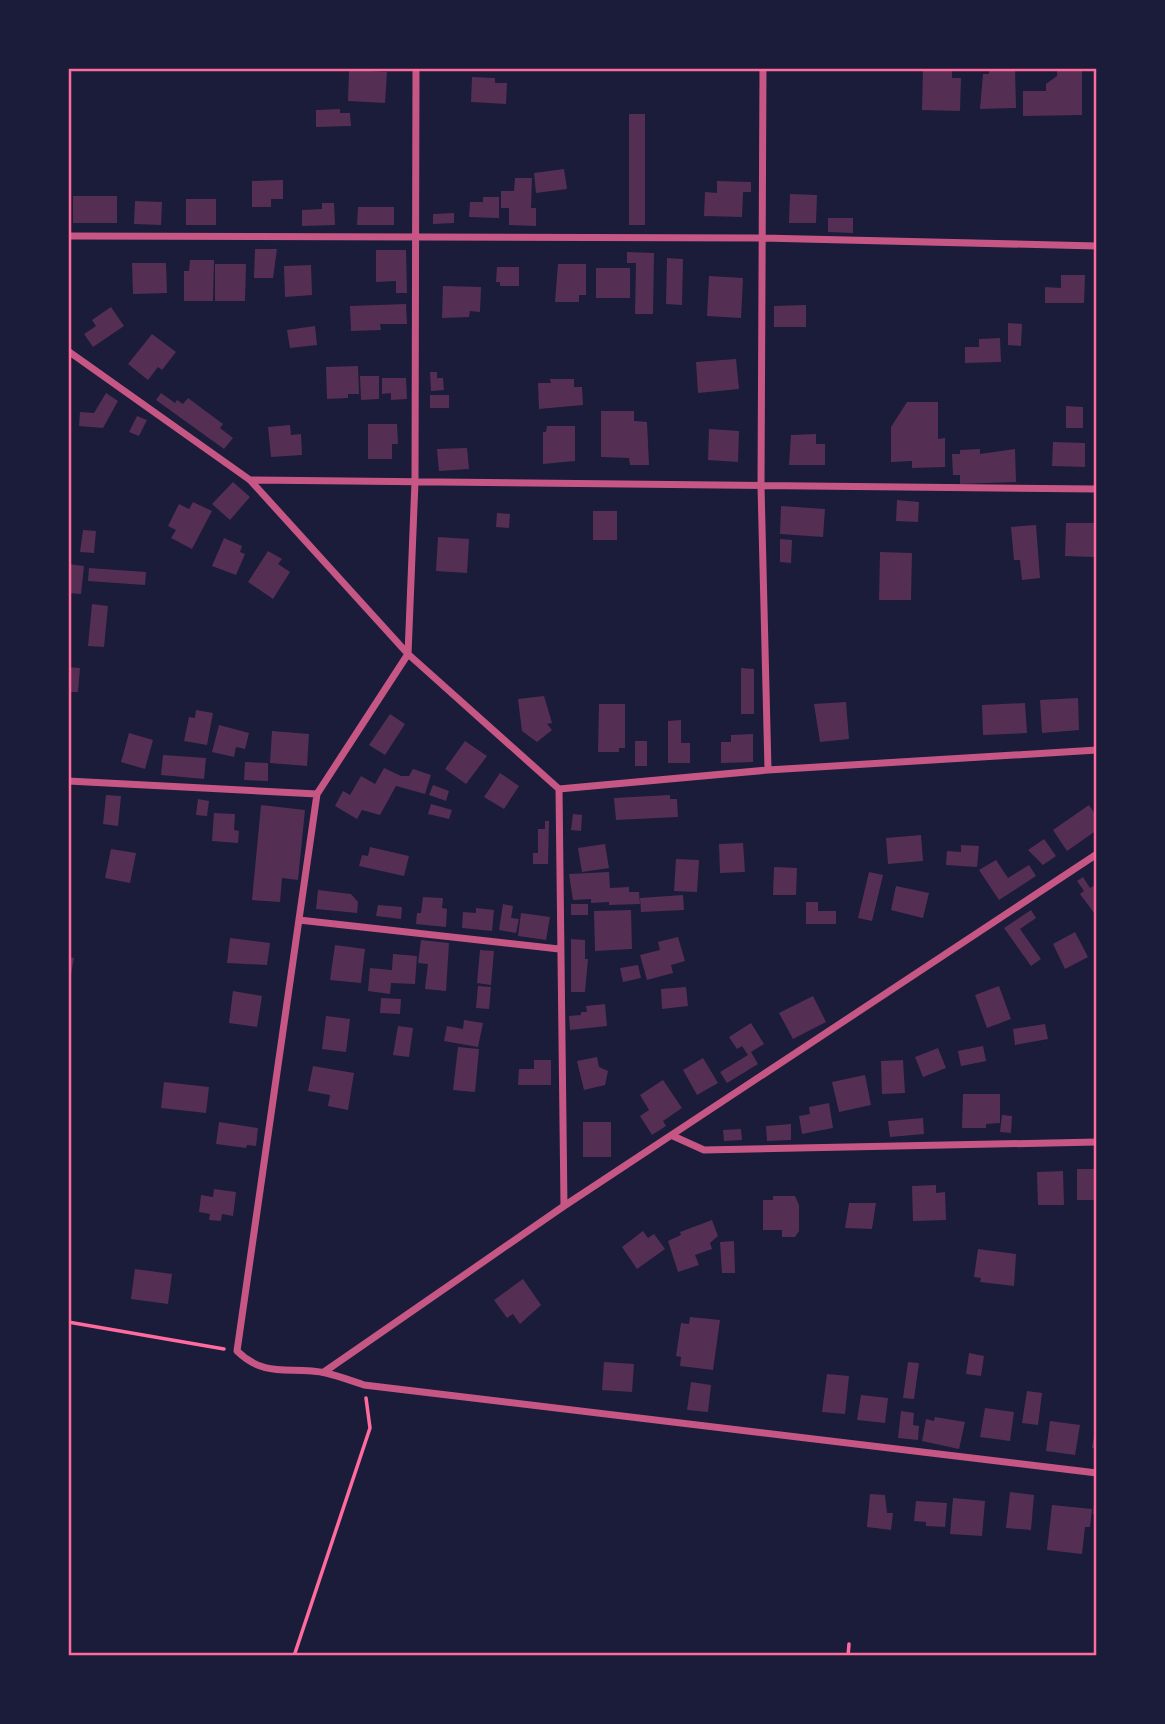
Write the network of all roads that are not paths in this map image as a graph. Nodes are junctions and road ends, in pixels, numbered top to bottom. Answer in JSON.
{"nodes":[{"id":1,"x":416,"y":68,"type":"edge"},
{"id":2,"x":764,"y":68,"type":"edge"},
{"id":3,"x":68,"y":236,"type":"edge"},
{"id":4,"x":415,"y":236,"type":"junction"},
{"id":5,"x":760,"y":238,"type":"junction"},
{"id":6,"x":1097,"y":246,"type":"edge"},
{"id":7,"x":68,"y":351,"type":"edge"},
{"id":8,"x":250,"y":480,"type":"junction"},
{"id":9,"x":415,"y":482,"type":"junction"},
{"id":10,"x":761,"y":486,"type":"junction"},
{"id":11,"x":1097,"y":489,"type":"edge"},
{"id":12,"x":408,"y":654,"type":"junction"},
{"id":13,"x":1097,"y":750,"type":"edge"},
{"id":14,"x":768,"y":770,"type":"junction"},
{"id":15,"x":68,"y":781,"type":"edge"},
{"id":16,"x":559,"y":789,"type":"junction"},
{"id":17,"x":317,"y":794,"type":"junction"},
{"id":18,"x":1097,"y":854,"type":"edge"},
{"id":19,"x":299,"y":920,"type":"junction"},
{"id":20,"x":559,"y":949,"type":"junction"},
{"id":21,"x":673,"y":1136,"type":"junction"},
{"id":22,"x":1097,"y":1142,"type":"edge"},
{"id":23,"x":564,"y":1206,"type":"junction"},
{"id":24,"x":324,"y":1372,"type":"junction"},
{"id":25,"x":1097,"y":1473,"type":"edge"}],
"edges":[{"from":1,"to":4,"type":"street"},
{"from":2,"to":5,"type":"street"},
{"from":3,"to":4,"type":"street"},
{"from":4,"to":5,"type":"street"},
{"from":4,"to":9,"type":"street"},
{"from":5,"to":6,"type":"street"},
{"from":5,"to":10,"type":"street"},
{"from":7,"to":8,"type":"street"},
{"from":8,"to":9,"type":"street"},
{"from":8,"to":12,"type":"street"},
{"from":9,"to":10,"type":"street"},
{"from":9,"to":12,"type":"street"},
{"from":10,"to":11,"type":"street"},
{"from":10,"to":14,"type":"street"},
{"from":12,"to":16,"type":"street"},
{"from":12,"to":17,"type":"street"},
{"from":13,"to":14,"type":"street"},
{"from":14,"to":16,"type":"street"},
{"from":15,"to":17,"type":"street"},
{"from":16,"to":20,"type":"street"},
{"from":17,"to":19,"type":"street"},
{"from":18,"to":21,"type":"street"},
{"from":19,"to":20,"type":"street"},
{"from":19,"to":24,"type":"street"},
{"from":20,"to":23,"type":"street"},
{"from":21,"to":22,"type":"street"},
{"from":21,"to":23,"type":"street"},
{"from":23,"to":24,"type":"street"},
{"from":24,"to":25,"type":"street"}]}
